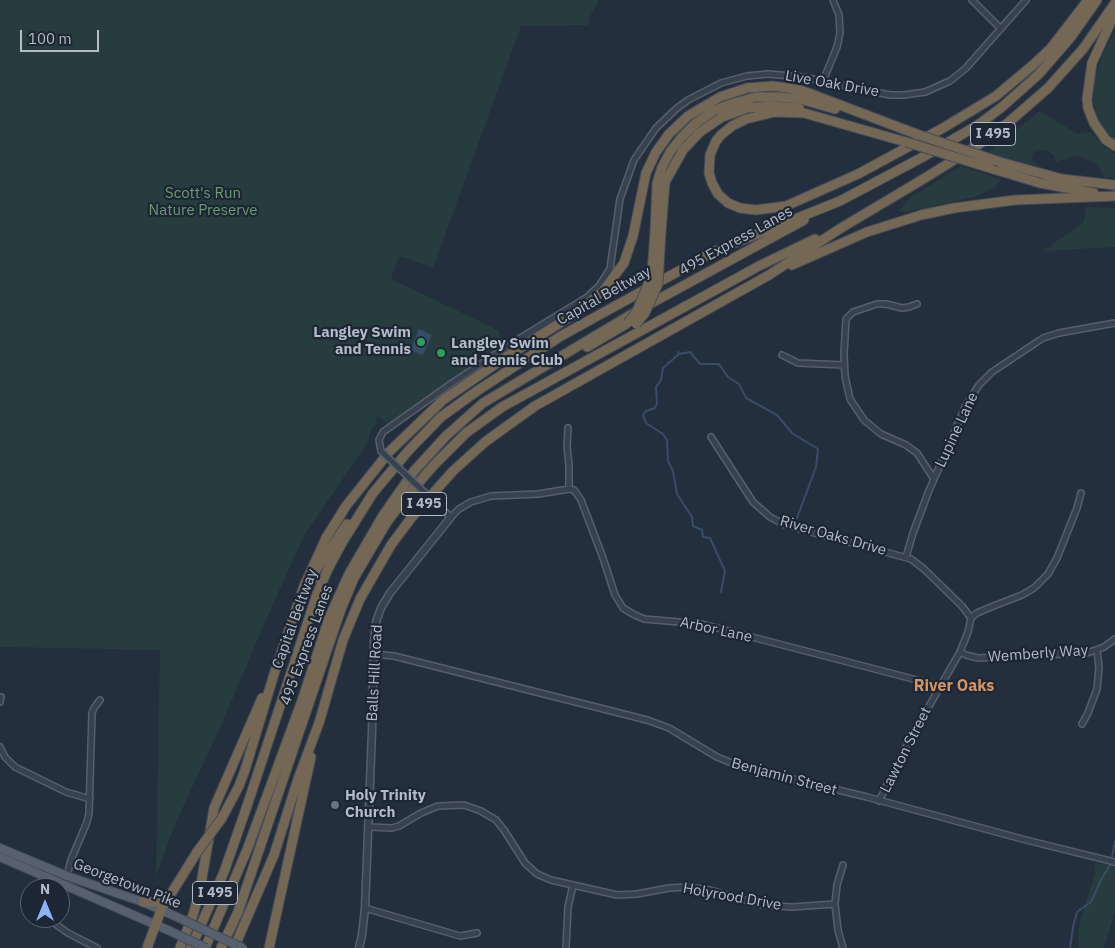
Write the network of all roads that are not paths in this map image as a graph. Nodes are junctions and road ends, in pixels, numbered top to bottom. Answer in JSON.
{"nodes":[{"id":1,"x":833,"y":0,"type":"edge"},
{"id":2,"x":972,"y":0,"type":"edge"},
{"id":3,"x":1026,"y":0,"type":"edge"},
{"id":4,"x":1088,"y":0,"type":"edge"},
{"id":5,"x":1098,"y":0,"type":"edge"},
{"id":6,"x":1115,"y":3,"type":"edge"},
{"id":7,"x":1115,"y":14,"type":"edge"},
{"id":8,"x":1001,"y":28,"type":"junction"},
{"id":9,"x":823,"y":81,"type":"junction"},
{"id":10,"x":919,"y":135,"type":"junction"},
{"id":11,"x":906,"y":142,"type":"junction"},
{"id":12,"x":1115,"y":146,"type":"edge"},
{"id":13,"x":1115,"y":186,"type":"edge"},
{"id":14,"x":1115,"y":195,"type":"edge"},
{"id":15,"x":840,"y":200,"type":"junction"},
{"id":16,"x":841,"y":228,"type":"junction"},
{"id":17,"x":658,"y":232,"type":"junction"},
{"id":18,"x":769,"y":275,"type":"junction"},
{"id":19,"x":917,"y":304,"type":"dead end"},
{"id":20,"x":637,"y":311,"type":"junction"},
{"id":21,"x":1115,"y":323,"type":"edge"},
{"id":22,"x":632,"y":324,"type":"junction"},
{"id":23,"x":782,"y":356,"type":"dead end"},
{"id":24,"x":844,"y":365,"type":"junction"},
{"id":25,"x":483,"y":403,"type":"junction"},
{"id":26,"x":502,"y":407,"type":"junction"},
{"id":27,"x":568,"y":428,"type":"dead end"},
{"id":28,"x":711,"y":437,"type":"dead end"},
{"id":29,"x":934,"y":479,"type":"junction"},
{"id":30,"x":569,"y":489,"type":"junction"},
{"id":31,"x":373,"y":493,"type":"junction"},
{"id":32,"x":1081,"y":493,"type":"dead end"},
{"id":33,"x":451,"y":517,"type":"junction"},
{"id":34,"x":906,"y":557,"type":"junction"},
{"id":35,"x":971,"y":618,"type":"junction"},
{"id":36,"x":289,"y":630,"type":"junction"},
{"id":37,"x":1115,"y":639,"type":"edge"},
{"id":38,"x":1097,"y":650,"type":"junction"},
{"id":39,"x":960,"y":652,"type":"junction"},
{"id":40,"x":373,"y":654,"type":"junction"},
{"id":41,"x":275,"y":671,"type":"junction"},
{"id":42,"x":940,"y":686,"type":"junction"},
{"id":43,"x":0,"y":697,"type":"edge"},
{"id":44,"x":100,"y":700,"type":"dead end"},
{"id":45,"x":0,"y":702,"type":"edge"},
{"id":46,"x":319,"y":723,"type":"junction"},
{"id":47,"x":1082,"y":724,"type":"dead end"},
{"id":48,"x":0,"y":746,"type":"edge"},
{"id":49,"x":90,"y":799,"type":"junction"},
{"id":50,"x":879,"y":800,"type":"junction"},
{"id":51,"x":369,"y":827,"type":"junction"},
{"id":52,"x":0,"y":848,"type":"edge"},
{"id":53,"x":0,"y":857,"type":"edge"},
{"id":54,"x":1115,"y":862,"type":"edge"},
{"id":55,"x":843,"y":865,"type":"dead end"},
{"id":56,"x":67,"y":876,"type":"junction"},
{"id":57,"x":48,"y":878,"type":"edge"},
{"id":58,"x":573,"y":885,"type":"junction"},
{"id":59,"x":70,"y":890,"type":"edge"},
{"id":60,"x":169,"y":896,"type":"junction"},
{"id":61,"x":143,"y":902,"type":"junction"},
{"id":62,"x":835,"y":904,"type":"junction"},
{"id":63,"x":365,"y":908,"type":"junction"},
{"id":64,"x":161,"y":910,"type":"junction"},
{"id":65,"x":156,"y":925,"type":"junction"},
{"id":66,"x":61,"y":928,"type":"edge"},
{"id":67,"x":477,"y":933,"type":"dead end"},
{"id":68,"x":271,"y":946,"type":"edge"},
{"id":69,"x":97,"y":948,"type":"edge"},
{"id":70,"x":147,"y":948,"type":"edge"},
{"id":71,"x":180,"y":948,"type":"edge"},
{"id":72,"x":190,"y":948,"type":"edge"},
{"id":73,"x":206,"y":948,"type":"edge"},
{"id":74,"x":221,"y":948,"type":"edge"},
{"id":75,"x":234,"y":948,"type":"edge"},
{"id":76,"x":243,"y":948,"type":"edge"},
{"id":77,"x":359,"y":948,"type":"edge"},
{"id":78,"x":566,"y":948,"type":"edge"},
{"id":79,"x":843,"y":948,"type":"edge"}],
"edges":[{"from":1,"to":9,"type":"street"},
{"from":2,"to":8,"type":"street"},
{"from":3,"to":8,"type":"street","name":"Live Oak Drive"},
{"from":4,"to":11,"type":"highway"},
{"from":5,"to":15,"type":"highway","name":"Capital Beltway","number":"I 495"},
{"from":6,"to":16,"type":"highway","number":"I 495"},
{"from":7,"to":12,"type":"highway"},
{"from":8,"to":9,"type":"street","name":"Live Oak Drive"},
{"from":9,"to":33,"type":"street","name":"Live Oak Drive","bridge":true},
{"from":10,"to":13,"type":"highway","bridge":true},
{"from":10,"to":17,"type":"highway"},
{"from":10,"to":36,"type":"highway"},
{"from":11,"to":14,"type":"highway","bridge":true},
{"from":11,"to":17,"type":"highway"},
{"from":14,"to":18,"type":"highway"},
{"from":15,"to":20,"type":"highway","name":"495 Express Lanes"},
{"from":15,"to":31,"type":"highway","name":"Capital Beltway","number":"I 495"},
{"from":16,"to":18,"type":"highway","number":"I 495"},
{"from":16,"to":26,"type":"highway","name":"495 Express Lanes"},
{"from":17,"to":20,"type":"highway","bridge":true},
{"from":17,"to":22,"type":"highway","bridge":true},
{"from":18,"to":46,"type":"highway","number":"I 495"},
{"from":19,"to":24,"type":"street"},
{"from":20,"to":22,"type":"highway","bridge":true},
{"from":20,"to":25,"type":"highway","name":"495 Express Lanes"},
{"from":21,"to":29,"type":"street","name":"Lupine Lane"},
{"from":22,"to":25,"type":"highway"},
{"from":22,"to":26,"type":"highway"},
{"from":23,"to":24,"type":"street"},
{"from":24,"to":29,"type":"street"},
{"from":25,"to":73,"type":"highway","name":"495 Express Lanes"},
{"from":26,"to":74,"type":"highway","name":"495 Express Lanes"},
{"from":27,"to":30,"type":"street"},
{"from":28,"to":34,"type":"street","name":"River Oaks Drive"},
{"from":29,"to":34,"type":"street"},
{"from":30,"to":33,"type":"street","name":"Balls Hill Road"},
{"from":30,"to":42,"type":"street","name":"Arbor Lane"},
{"from":31,"to":36,"type":"highway"},
{"from":31,"to":72,"type":"highway","name":"Capital Beltway","number":"I 495"},
{"from":32,"to":35,"type":"street"},
{"from":33,"to":40,"type":"street","name":"Balls Hill Road"},
{"from":34,"to":35,"type":"street"},
{"from":35,"to":39,"type":"street","name":"Lawton Street"},
{"from":36,"to":41,"type":"highway"},
{"from":37,"to":38,"type":"street","name":"Wemberly Way"},
{"from":38,"to":39,"type":"street","name":"Wemberly Way"},
{"from":38,"to":47,"type":"street"},
{"from":39,"to":42,"type":"street","name":"Lawton Street"},
{"from":40,"to":50,"type":"street","name":"Benjamin Street"},
{"from":40,"to":51,"type":"street","name":"Balls Hill Road"},
{"from":41,"to":60,"type":"highway","bridge":true},
{"from":41,"to":71,"type":"highway"},
{"from":42,"to":50,"type":"street","name":"Lawton Street"},
{"from":43,"to":45,"type":"street"},
{"from":44,"to":49,"type":"street"},
{"from":46,"to":68,"type":"highway"},
{"from":46,"to":75,"type":"highway","number":"I 495"},
{"from":48,"to":49,"type":"street"},
{"from":49,"to":56,"type":"street"},
{"from":50,"to":54,"type":"street","name":"Benjamin Street"},
{"from":51,"to":58,"type":"street","name":"Holyrood Drive"},
{"from":51,"to":63,"type":"street","name":"Balls Hill Road"},
{"from":52,"to":56,"type":"main road","name":"Georgetown Pike"},
{"from":53,"to":57,"type":"main road","name":"Georgetown Pike"},
{"from":55,"to":62,"type":"street"},
{"from":56,"to":61,"type":"main road","name":"Georgetown Pike"},
{"from":58,"to":62,"type":"street","name":"Holyrood Drive"},
{"from":58,"to":78,"type":"street"},
{"from":59,"to":65,"type":"main road","name":"Georgetown Pike"},
{"from":60,"to":61,"type":"highway"},
{"from":60,"to":64,"type":"highway"},
{"from":61,"to":64,"type":"main road","name":"Georgetown Pike"},
{"from":62,"to":79,"type":"street"},
{"from":63,"to":67,"type":"street"},
{"from":63,"to":77,"type":"street","name":"Balls Hill Road"},
{"from":64,"to":65,"type":"highway"},
{"from":64,"to":76,"type":"main road","name":"Georgetown Pike","bridge":true},
{"from":65,"to":70,"type":"highway"},
{"from":65,"to":73,"type":"main road","name":"Georgetown Pike","bridge":true},
{"from":66,"to":69,"type":"street"}]}
